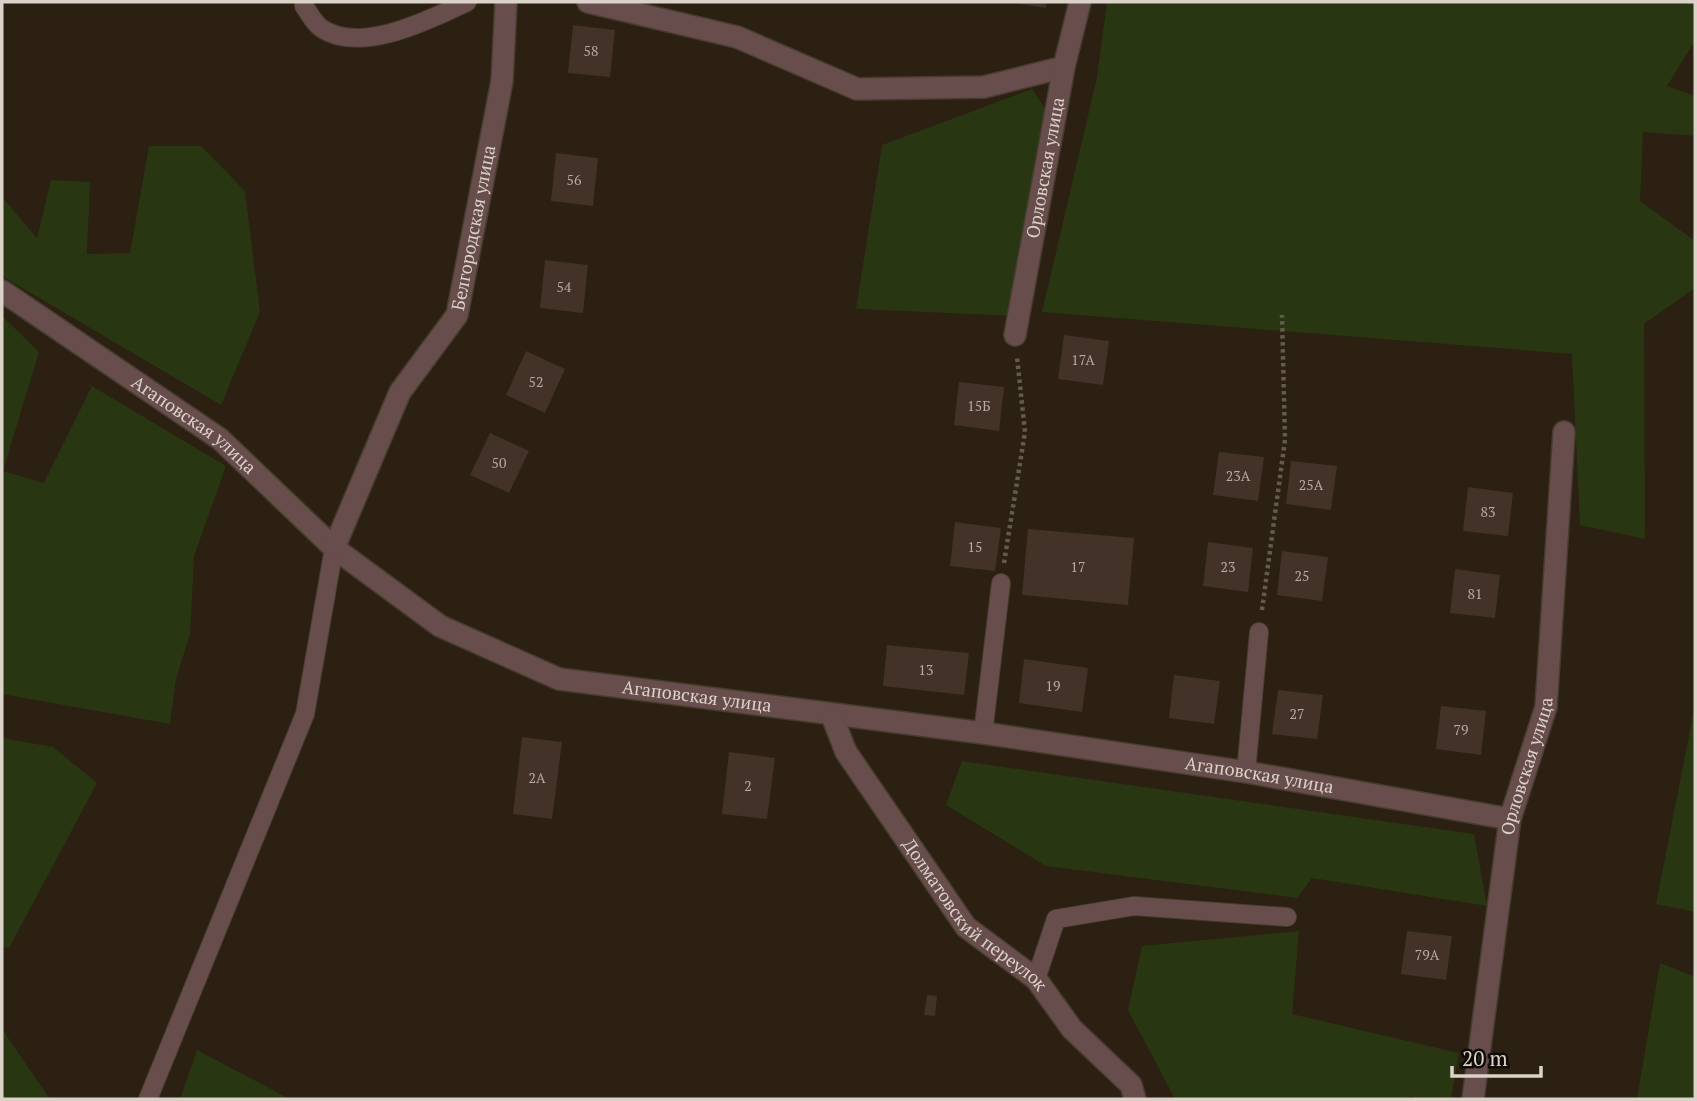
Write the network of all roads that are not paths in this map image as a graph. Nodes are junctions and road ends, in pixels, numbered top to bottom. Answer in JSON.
{"nodes":[{"id":1,"x":304,"y":2,"type":"edge"},
{"id":2,"x":467,"y":2,"type":"edge"},
{"id":3,"x":506,"y":2,"type":"edge"},
{"id":4,"x":588,"y":2,"type":"edge"},
{"id":5,"x":1080,"y":2,"type":"edge"},
{"id":6,"x":1064,"y":67,"type":"junction"},
{"id":7,"x":2,"y":291,"type":"edge"},
{"id":8,"x":1015,"y":335,"type":"road end"},
{"id":9,"x":1564,"y":432,"type":"dead end"},
{"id":10,"x":334,"y":548,"type":"junction"},
{"id":11,"x":1001,"y":583,"type":"road end"},
{"id":12,"x":1259,"y":632,"type":"road end"},
{"id":13,"x":832,"y":716,"type":"junction"},
{"id":14,"x":983,"y":733,"type":"junction"},
{"id":15,"x":1246,"y":772,"type":"junction"},
{"id":16,"x":1510,"y":819,"type":"junction"},
{"id":17,"x":1287,"y":917,"type":"dead end"},
{"id":18,"x":1036,"y":979,"type":"junction"},
{"id":19,"x":148,"y":1099,"type":"edge"},
{"id":20,"x":1135,"y":1099,"type":"edge"},
{"id":21,"x":1473,"y":1099,"type":"edge"}],
"edges":[{"from":1,"to":2,"type":"lane"},
{"from":3,"to":10,"type":"street","name":"Белгородская улица"},
{"from":4,"to":6,"type":"street"},
{"from":5,"to":6,"type":"street","name":"Орловская улица"},
{"from":6,"to":8,"type":"street","name":"Орловская улица"},
{"from":7,"to":10,"type":"street","name":"Агаповская улица"},
{"from":9,"to":16,"type":"street","name":"Орловская улица"},
{"from":10,"to":13,"type":"street","name":"Агаповская улица"},
{"from":10,"to":19,"type":"lane"},
{"from":11,"to":14,"type":"lane"},
{"from":12,"to":15,"type":"lane"},
{"from":13,"to":14,"type":"street","name":"Агаповская улица"},
{"from":13,"to":18,"type":"street","name":"Долматовский переулок"},
{"from":14,"to":15,"type":"street","name":"Агаповская улица"},
{"from":15,"to":16,"type":"street","name":"Агаповская улица"},
{"from":16,"to":21,"type":"street","name":"Орловская улица"},
{"from":17,"to":18,"type":"lane"},
{"from":18,"to":20,"type":"street","name":"Долматовский переулок"}]}
